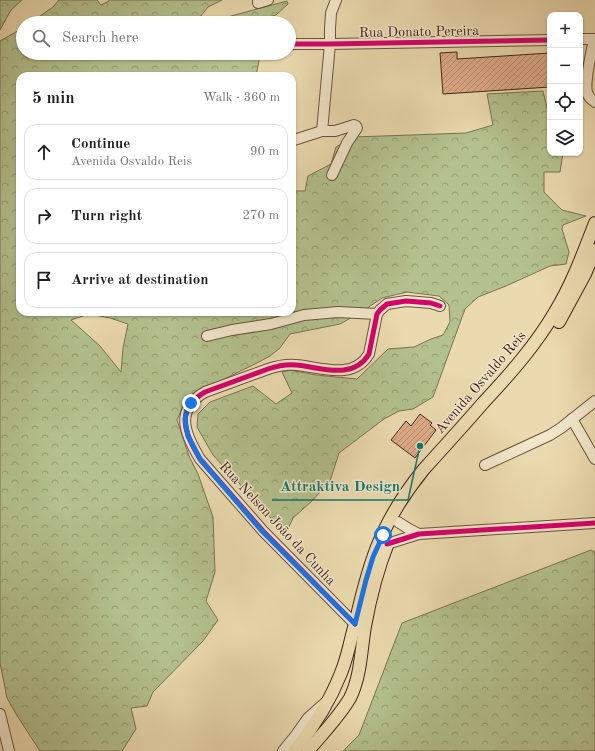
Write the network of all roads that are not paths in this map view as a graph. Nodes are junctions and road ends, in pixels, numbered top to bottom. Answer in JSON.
{"nodes":[{"id":1,"x":258,"y":0,"type":"edge"},
{"id":2,"x":268,"y":0,"type":"edge"},
{"id":3,"x":336,"y":0,"type":"edge"},
{"id":4,"x":583,"y":39,"type":"edge"},
{"id":5,"x":595,"y":39,"type":"edge"},
{"id":6,"x":547,"y":40,"type":"edge"},
{"id":7,"x":296,"y":44,"type":"edge"},
{"id":8,"x":330,"y":44,"type":"junction"},
{"id":9,"x":595,"y":102,"type":"edge"},
{"id":10,"x":322,"y":131,"type":"junction"},
{"id":11,"x":296,"y":139,"type":"edge"},
{"id":12,"x":332,"y":175,"type":"dead end"},
{"id":13,"x":595,"y":223,"type":"edge"},
{"id":14,"x":595,"y":250,"type":"edge"},
{"id":15,"x":440,"y":306,"type":"dead end"},
{"id":16,"x":377,"y":314,"type":"junction"},
{"id":17,"x":207,"y":336,"type":"dead end"},
{"id":18,"x":595,"y":401,"type":"edge"},
{"id":19,"x":572,"y":419,"type":"junction"},
{"id":20,"x":595,"y":460,"type":"edge"},
{"id":21,"x":485,"y":465,"type":"dead end"},
{"id":22,"x":398,"y":522,"type":"junction"},
{"id":23,"x":595,"y":524,"type":"edge"},
{"id":24,"x":419,"y":534,"type":"junction"},
{"id":25,"x":387,"y":544,"type":"junction"},
{"id":26,"x":355,"y":624,"type":"junction"},
{"id":27,"x":328,"y":701,"type":"junction"},
{"id":28,"x":0,"y":714,"type":"edge"},
{"id":29,"x":9,"y":751,"type":"edge"},
{"id":30,"x":283,"y":751,"type":"edge"},
{"id":31,"x":294,"y":751,"type":"edge"},
{"id":32,"x":308,"y":751,"type":"edge"}],
"edges":[{"from":1,"to":2,"type":"street"},
{"from":3,"to":8,"type":"street"},
{"from":4,"to":5,"type":"street"},
{"from":5,"to":9,"type":"street"},
{"from":6,"to":8,"type":"street","name":"Rua Donato Pereira"},
{"from":7,"to":8,"type":"street","name":"Rua Donato Pereira"},
{"from":8,"to":10,"type":"street"},
{"from":10,"to":11,"type":"street"},
{"from":10,"to":12,"type":"street"},
{"from":13,"to":26,"type":"main road","name":"Avenida Osvaldo Reis"},
{"from":14,"to":22,"type":"main road","name":"Avenida Osvaldo Reis"},
{"from":15,"to":16,"type":"street"},
{"from":16,"to":17,"type":"street"},
{"from":16,"to":26,"type":"street","name":"Rua Nelson João da Cunha"},
{"from":18,"to":19,"type":"street"},
{"from":19,"to":20,"type":"street"},
{"from":19,"to":21,"type":"street"},
{"from":22,"to":24,"type":"street"},
{"from":22,"to":25,"type":"main road","name":"Avenida Osvaldo Reis"},
{"from":23,"to":24,"type":"street"},
{"from":24,"to":25,"type":"street"},
{"from":25,"to":32,"type":"main road","name":"Avenida Osvaldo Reis"},
{"from":26,"to":27,"type":"main road","name":"Avenida Osvaldo Reis"},
{"from":27,"to":30,"type":"street"},
{"from":27,"to":31,"type":"main road","name":"Avenida Osvaldo Reis"},
{"from":28,"to":29,"type":"street"}]}
